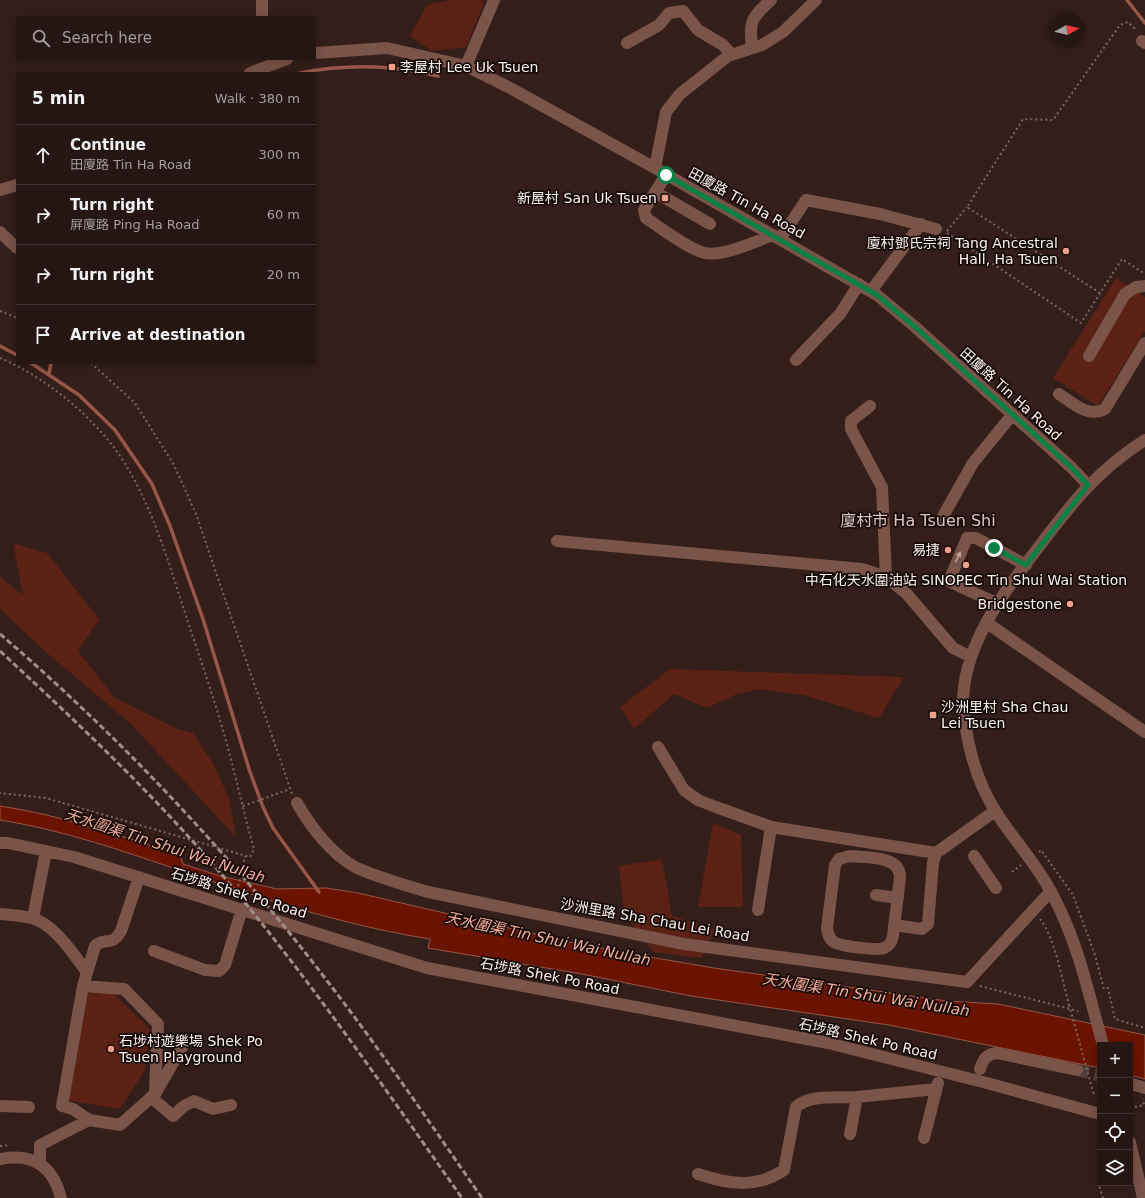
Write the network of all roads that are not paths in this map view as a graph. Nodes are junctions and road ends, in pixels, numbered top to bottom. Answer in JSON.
{"nodes":[{"id":1,"x":262,"y":0,"type":"edge"},
{"id":2,"x":494,"y":0,"type":"edge"},
{"id":3,"x":771,"y":0,"type":"edge"},
{"id":4,"x":816,"y":0,"type":"edge"},
{"id":5,"x":262,"y":16,"type":"edge"},
{"id":6,"x":627,"y":44,"type":"dead end"},
{"id":7,"x":752,"y":48,"type":"junction"},
{"id":8,"x":316,"y":53,"type":"edge"},
{"id":9,"x":731,"y":54,"type":"junction"},
{"id":10,"x":281,"y":60,"type":"edge"},
{"id":11,"x":263,"y":63,"type":"edge"},
{"id":12,"x":466,"y":66,"type":"junction"},
{"id":13,"x":251,"y":72,"type":"edge"},
{"id":14,"x":655,"y":168,"type":"junction"},
{"id":15,"x":666,"y":175,"type":"junction"},
{"id":16,"x":16,"y":184,"type":"edge"},
{"id":17,"x":0,"y":190,"type":"edge"},
{"id":18,"x":655,"y":192,"type":"junction"},
{"id":19,"x":710,"y":224,"type":"dead end"},
{"id":20,"x":921,"y":224,"type":"junction"},
{"id":21,"x":941,"y":231,"type":"road end"},
{"id":22,"x":0,"y":232,"type":"edge"},
{"id":23,"x":777,"y":237,"type":"junction"},
{"id":24,"x":16,"y":247,"type":"edge"},
{"id":25,"x":859,"y":284,"type":"junction"},
{"id":26,"x":1145,"y":286,"type":"edge"},
{"id":27,"x":871,"y":291,"type":"junction"},
{"id":28,"x":1145,"y":343,"type":"edge"},
{"id":29,"x":1089,"y":356,"type":"dead end"},
{"id":30,"x":796,"y":360,"type":"dead end"},
{"id":31,"x":1059,"y":394,"type":"dead end"},
{"id":32,"x":870,"y":406,"type":"dead end"},
{"id":33,"x":1012,"y":415,"type":"junction"},
{"id":34,"x":1145,"y":440,"type":"edge"},
{"id":35,"x":1088,"y":485,"type":"junction"},
{"id":36,"x":942,"y":518,"type":"dead end"},
{"id":37,"x":557,"y":541,"type":"dead end"},
{"id":38,"x":1026,"y":565,"type":"junction"},
{"id":39,"x":886,"y":578,"type":"junction"},
{"id":40,"x":998,"y":604,"type":"junction"},
{"id":41,"x":987,"y":622,"type":"junction"},
{"id":42,"x":971,"y":657,"type":"junction"},
{"id":43,"x":1145,"y":732,"type":"edge"},
{"id":44,"x":658,"y":747,"type":"dead end"},
{"id":45,"x":297,"y":803,"type":"road end"},
{"id":46,"x":996,"y":811,"type":"junction"},
{"id":47,"x":771,"y":827,"type":"junction"},
{"id":48,"x":0,"y":843,"type":"edge"},
{"id":49,"x":46,"y":851,"type":"junction"},
{"id":50,"x":936,"y":853,"type":"junction"},
{"id":51,"x":974,"y":856,"type":"dead end"},
{"id":52,"x":139,"y":877,"type":"junction"},
{"id":53,"x":996,"y":888,"type":"dead end"},
{"id":54,"x":1051,"y":891,"type":"junction"},
{"id":55,"x":876,"y":895,"type":"dead end"},
{"id":56,"x":898,"y":898,"type":"junction"},
{"id":57,"x":238,"y":908,"type":"junction"},
{"id":58,"x":758,"y":910,"type":"dead end"},
{"id":59,"x":0,"y":914,"type":"edge"},
{"id":60,"x":32,"y":918,"type":"junction"},
{"id":61,"x":894,"y":925,"type":"junction"},
{"id":62,"x":154,"y":951,"type":"dead end"},
{"id":63,"x":87,"y":972,"type":"junction"},
{"id":64,"x":83,"y":986,"type":"junction"},
{"id":65,"x":185,"y":1042,"type":"dead end"},
{"id":66,"x":1102,"y":1042,"type":"edge"},
{"id":67,"x":980,"y":1069,"type":"dead end"},
{"id":68,"x":1077,"y":1070,"type":"tunnel mouth"},
{"id":69,"x":941,"y":1072,"type":"junction"},
{"id":70,"x":1133,"y":1084,"type":"edge"},
{"id":71,"x":1145,"y":1088,"type":"edge"},
{"id":72,"x":936,"y":1089,"type":"junction"},
{"id":73,"x":153,"y":1095,"type":"junction"},
{"id":74,"x":857,"y":1097,"type":"junction"},
{"id":75,"x":231,"y":1105,"type":"dead end"},
{"id":76,"x":0,"y":1106,"type":"edge"},
{"id":77,"x":29,"y":1108,"type":"dead end"},
{"id":78,"x":1097,"y":1113,"type":"edge"},
{"id":79,"x":89,"y":1120,"type":"junction"},
{"id":80,"x":850,"y":1134,"type":"dead end"},
{"id":81,"x":924,"y":1138,"type":"dead end"},
{"id":82,"x":1132,"y":1150,"type":"edge"},
{"id":83,"x":1,"y":1158,"type":"edge"},
{"id":84,"x":40,"y":1163,"type":"junction"},
{"id":85,"x":698,"y":1174,"type":"dead end"},
{"id":86,"x":1143,"y":1195,"type":"edge"},
{"id":87,"x":61,"y":1198,"type":"edge"}],
"edges":[{"from":1,"to":5,"type":"street"},
{"from":2,"to":12,"type":"street"},
{"from":3,"to":7,"type":"street"},
{"from":4,"to":7,"type":"street"},
{"from":6,"to":9,"type":"street"},
{"from":7,"to":9,"type":"street"},
{"from":8,"to":12,"type":"street","name":"田廈路 Tin Ha Road"},
{"from":9,"to":14,"type":"street"},
{"from":10,"to":11,"type":"street"},
{"from":11,"to":13,"type":"street"},
{"from":12,"to":14,"type":"street","name":"田廈路 Tin Ha Road"},
{"from":14,"to":15,"type":"street","name":"田廈路 Tin Ha Road"},
{"from":15,"to":18,"type":"street"},
{"from":15,"to":23,"type":"street","name":"田廈路 Tin Ha Road"},
{"from":16,"to":17,"type":"street"},
{"from":18,"to":19,"type":"street"},
{"from":18,"to":23,"type":"street"},
{"from":20,"to":21,"type":"street"},
{"from":20,"to":23,"type":"street"},
{"from":20,"to":27,"type":"street"},
{"from":22,"to":24,"type":"street"},
{"from":23,"to":25,"type":"street","name":"田廈路 Tin Ha Road"},
{"from":25,"to":27,"type":"street","name":"田廈路 Tin Ha Road"},
{"from":25,"to":30,"type":"street"},
{"from":26,"to":29,"type":"street"},
{"from":27,"to":33,"type":"street","name":"田廈路 Tin Ha Road"},
{"from":28,"to":31,"type":"street"},
{"from":32,"to":39,"type":"street"},
{"from":33,"to":35,"type":"street","name":"田廈路 Tin Ha Road"},
{"from":33,"to":36,"type":"street"},
{"from":34,"to":35,"type":"street"},
{"from":35,"to":38,"type":"street"},
{"from":37,"to":39,"type":"street"},
{"from":38,"to":40,"type":"street"},
{"from":40,"to":38,"type":"street","one_way":true},
{"from":39,"to":42,"type":"street"},
{"from":40,"to":41,"type":"street"},
{"from":41,"to":42,"type":"street"},
{"from":41,"to":43,"type":"street"},
{"from":42,"to":46,"type":"street"},
{"from":44,"to":47,"type":"street"},
{"from":45,"to":54,"type":"street","name":"沙洲里路 Sha Chau Lei Road"},
{"from":46,"to":50,"type":"street"},
{"from":46,"to":54,"type":"street"},
{"from":47,"to":50,"type":"street"},
{"from":47,"to":58,"type":"street"},
{"from":48,"to":49,"type":"street","name":"石埗路 Shek Po Road"},
{"from":49,"to":52,"type":"street","name":"石埗路 Shek Po Road"},
{"from":49,"to":60,"type":"street"},
{"from":50,"to":61,"type":"street"},
{"from":51,"to":53,"type":"street"},
{"from":52,"to":57,"type":"street","name":"石埗路 Shek Po Road"},
{"from":52,"to":63,"type":"street"},
{"from":54,"to":66,"type":"street","bridge":true},
{"from":55,"to":56,"type":"street"},
{"from":56,"to":61,"type":"street"},
{"from":56,"to":61,"type":"street"},
{"from":57,"to":62,"type":"street"},
{"from":57,"to":69,"type":"street","name":"石埗路 Shek Po Road"},
{"from":59,"to":60,"type":"street"},
{"from":60,"to":63,"type":"street"},
{"from":63,"to":64,"type":"street"},
{"from":64,"to":73,"type":"street"},
{"from":64,"to":79,"type":"street"},
{"from":65,"to":73,"type":"street"},
{"from":67,"to":68,"type":"street"},
{"from":69,"to":72,"type":"street"},
{"from":69,"to":78,"type":"street","name":"石埗路 Shek Po Road"},
{"from":70,"to":71,"type":"street"},
{"from":72,"to":74,"type":"street"},
{"from":72,"to":81,"type":"street"},
{"from":73,"to":75,"type":"street"},
{"from":73,"to":79,"type":"street"},
{"from":74,"to":80,"type":"street"},
{"from":74,"to":85,"type":"street"},
{"from":76,"to":77,"type":"street"},
{"from":79,"to":84,"type":"street"},
{"from":82,"to":86,"type":"street"},
{"from":83,"to":84,"type":"street"},
{"from":84,"to":87,"type":"street"}]}
